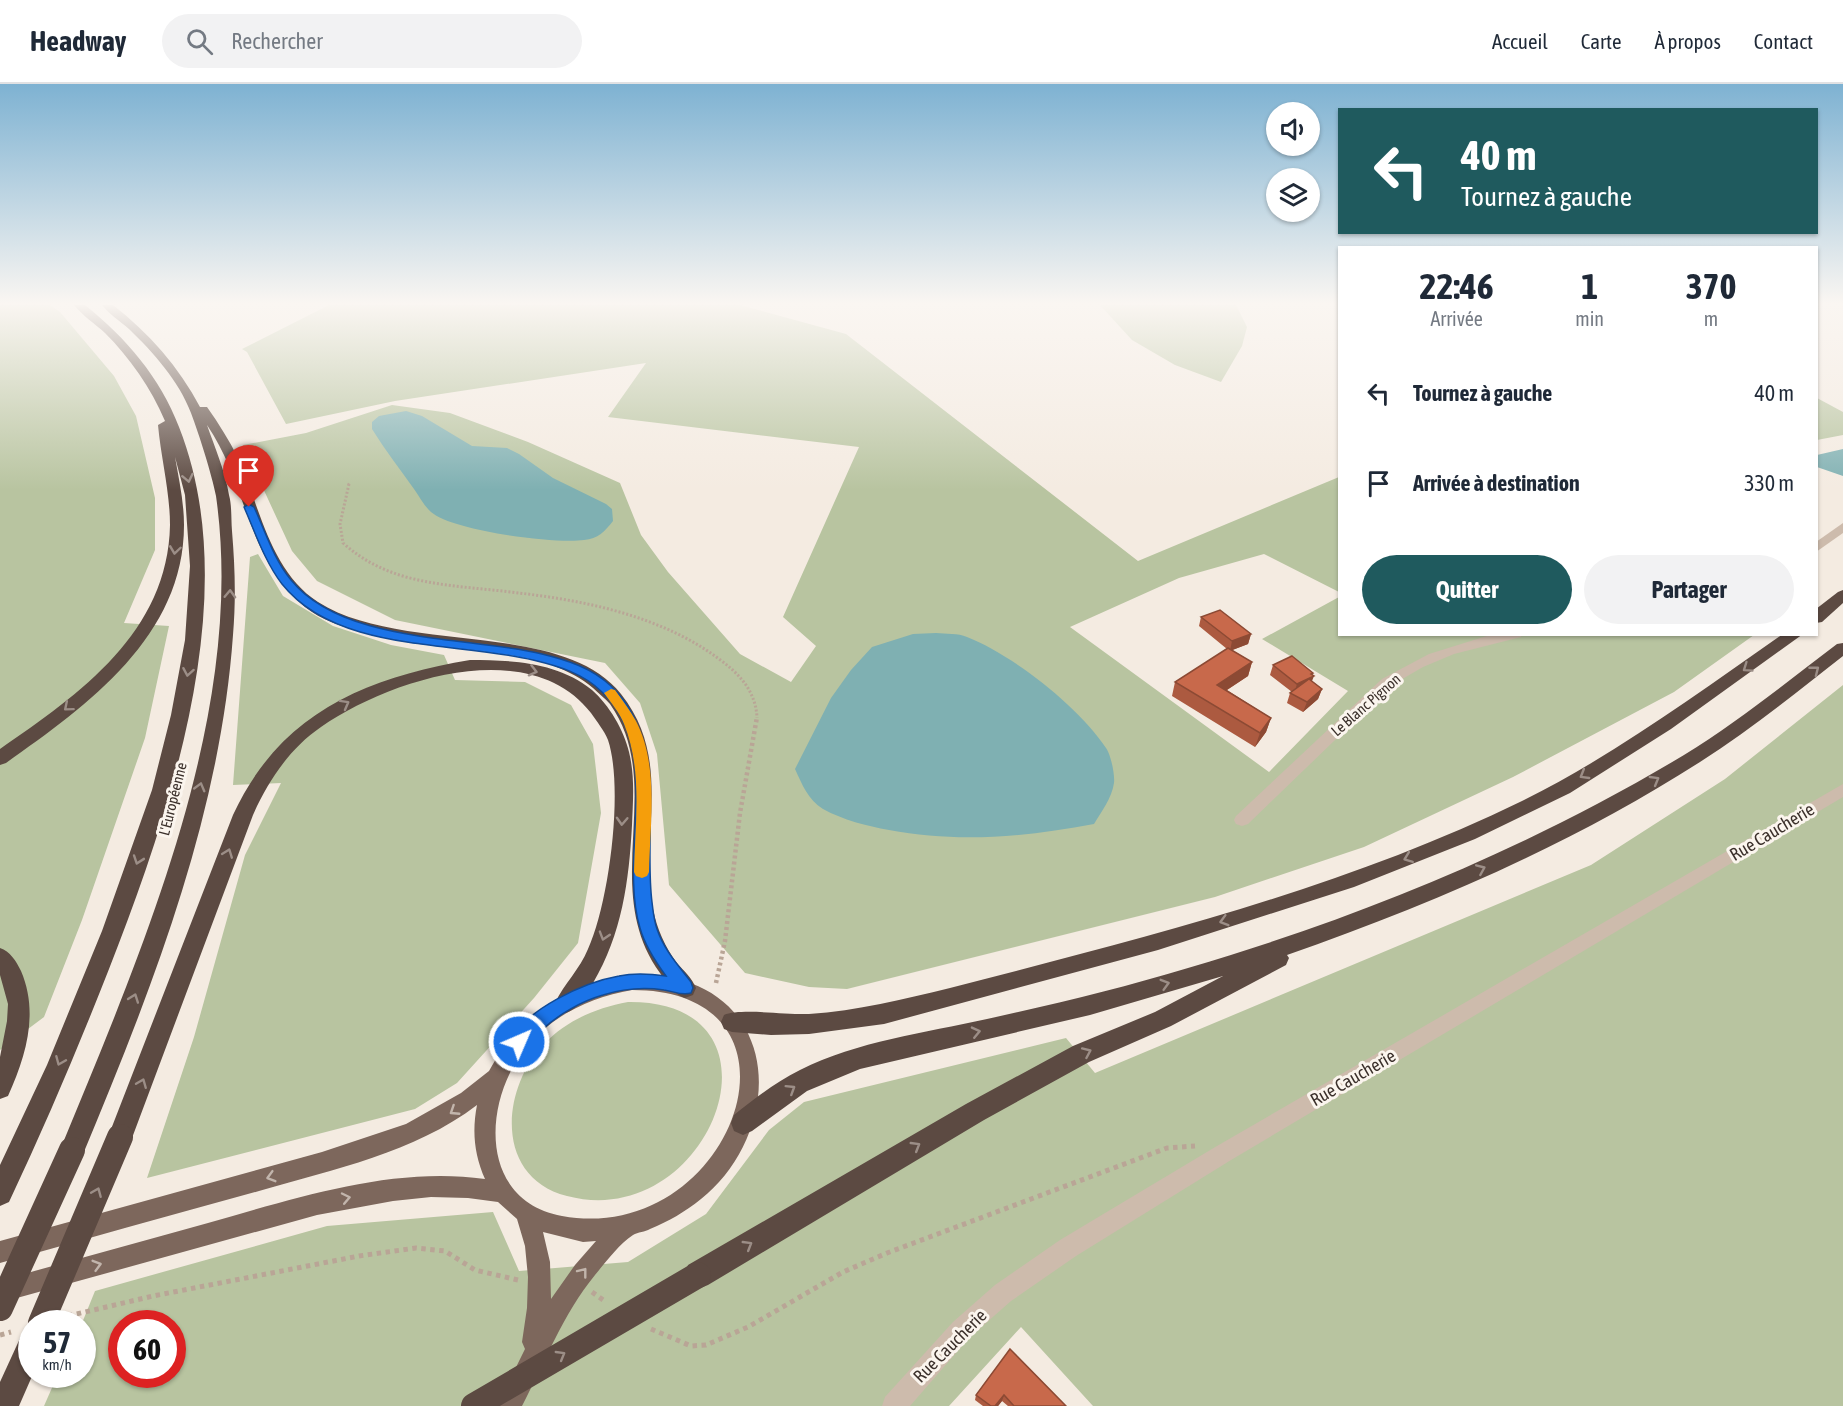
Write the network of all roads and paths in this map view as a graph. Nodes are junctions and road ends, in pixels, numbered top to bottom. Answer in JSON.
{"nodes":[{"id":1,"x":140,"y":367,"type":"edge"},
{"id":2,"x":168,"y":367,"type":"edge"},
{"id":3,"x":184,"y":388,"type":"junction"},
{"id":4,"x":162,"y":403,"type":"junction"},
{"id":5,"x":1843,"y":527,"type":"edge"},
{"id":6,"x":1818,"y":546,"type":"edge"},
{"id":7,"x":1843,"y":595,"type":"edge"},
{"id":8,"x":1843,"y":602,"type":"edge"},
{"id":9,"x":1818,"y":617,"type":"edge"},
{"id":10,"x":1818,"y":618,"type":"edge"},
{"id":11,"x":1508,"y":636,"type":"edge"},
{"id":12,"x":1792,"y":636,"type":"edge"},
{"id":13,"x":1843,"y":648,"type":"edge"},
{"id":14,"x":0,"y":758,"type":"edge"},
{"id":15,"x":1843,"y":790,"type":"edge"},
{"id":16,"x":1242,"y":820,"type":"dead end"},
{"id":17,"x":1330,"y":931,"type":"junction"},
{"id":18,"x":0,"y":957,"type":"edge"},
{"id":19,"x":685,"y":988,"type":"junction"},
{"id":20,"x":566,"y":1002,"type":"junction"},
{"id":21,"x":732,"y":1022,"type":"junction"},
{"id":22,"x":498,"y":1074,"type":"junction"},
{"id":23,"x":0,"y":1088,"type":"edge"},
{"id":24,"x":743,"y":1123,"type":"junction"},
{"id":25,"x":1224,"y":1153,"type":"junction"},
{"id":26,"x":0,"y":1192,"type":"edge"},
{"id":27,"x":504,"y":1192,"type":"junction"},
{"id":28,"x":526,"y":1213,"type":"junction"},
{"id":29,"x":627,"y":1226,"type":"junction"},
{"id":30,"x":0,"y":1252,"type":"edge"},
{"id":31,"x":541,"y":1278,"type":"junction"},
{"id":32,"x":577,"y":1279,"type":"junction"},
{"id":33,"x":0,"y":1292,"type":"edge"},
{"id":34,"x":615,"y":1307,"type":"dead end"},
{"id":35,"x":0,"y":1308,"type":"edge"},
{"id":36,"x":53,"y":1310,"type":"edge"},
{"id":37,"x":95,"y":1310,"type":"edge"},
{"id":38,"x":643,"y":1324,"type":"dead end"},
{"id":39,"x":531,"y":1358,"type":"junction"},
{"id":40,"x":18,"y":1375,"type":"edge"},
{"id":41,"x":7,"y":1400,"type":"edge"},
{"id":42,"x":474,"y":1406,"type":"edge"},
{"id":43,"x":508,"y":1406,"type":"edge"},
{"id":44,"x":894,"y":1406,"type":"edge"}],
"edges":[{"from":1,"to":4,"type":"highway","name":"L'Européenne"},
{"from":2,"to":3,"type":"highway","name":"L'Européenne"},
{"from":3,"to":19,"type":"highway"},
{"from":35,"to":3,"type":"highway","name":"L'Européenne","one_way":true,"bridge":true},
{"from":4,"to":14,"type":"highway","one_way":true},
{"from":4,"to":26,"type":"highway","name":"L'Européenne","one_way":true},
{"from":5,"to":6,"type":"street"},
{"from":7,"to":9,"type":"highway"},
{"from":8,"to":10,"type":"highway"},
{"from":11,"to":16,"type":"street","name":"Le Blanc Pignon"},
{"from":12,"to":21,"type":"highway","one_way":true},
{"from":17,"to":13,"type":"highway","one_way":true},
{"from":15,"to":25,"type":"street","name":"Rue Caucherie"},
{"from":24,"to":17,"type":"highway","one_way":true},
{"from":42,"to":17,"type":"highway","one_way":true,"bridge":true},
{"from":18,"to":23,"type":"highway"},
{"from":19,"to":20,"type":"main road"},
{"from":19,"to":21,"type":"main road"},
{"from":20,"to":22,"type":"main road"},
{"from":36,"to":20,"type":"highway","one_way":true,"bridge":true},
{"from":21,"to":24,"type":"main road"},
{"from":22,"to":27,"type":"main road"},
{"from":22,"to":30,"type":"main road","one_way":true},
{"from":24,"to":29,"type":"main road"},
{"from":25,"to":38,"type":"path"},
{"from":25,"to":44,"type":"street","name":"Rue Caucherie"},
{"from":27,"to":28,"type":"main road"},
{"from":33,"to":27,"type":"main road","one_way":true},
{"from":28,"to":29,"type":"main road"},
{"from":28,"to":31,"type":"main road"},
{"from":32,"to":29,"type":"main road","one_way":true},
{"from":31,"to":37,"type":"path"},
{"from":31,"to":39,"type":"main road"},
{"from":32,"to":34,"type":"path"},
{"from":32,"to":39,"type":"main road"},
{"from":39,"to":43,"type":"main road"},
{"from":40,"to":41,"type":"highway"}]}
